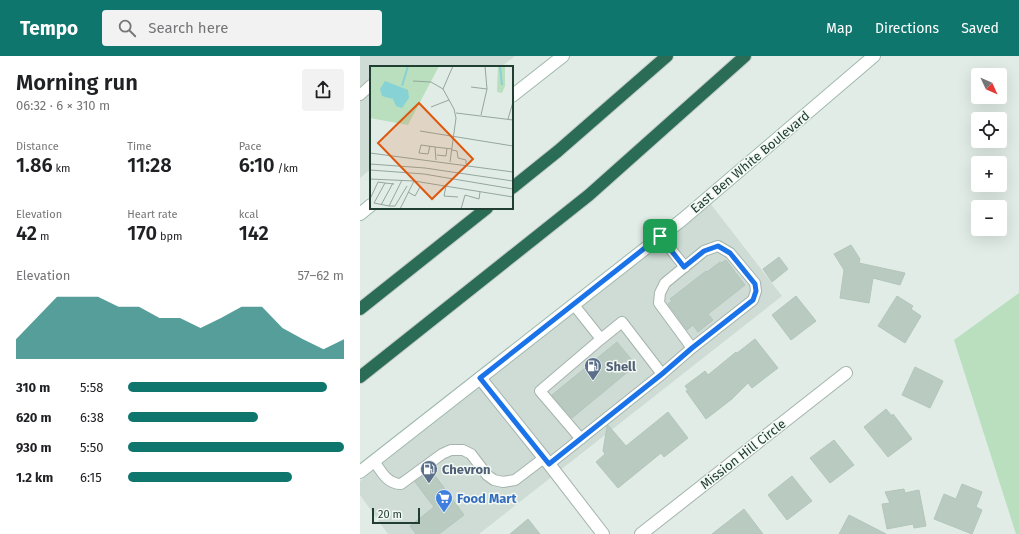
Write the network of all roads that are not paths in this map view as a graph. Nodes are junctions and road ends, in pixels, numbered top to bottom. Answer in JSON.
{"nodes":[{"id":1,"x":563,"y":56,"type":"edge"},
{"id":2,"x":667,"y":56,"type":"edge"},
{"id":3,"x":747,"y":56,"type":"edge"},
{"id":4,"x":874,"y":56,"type":"edge"},
{"id":5,"x":370,"y":86,"type":"edge"},
{"id":6,"x":360,"y":95,"type":"edge"},
{"id":7,"x":513,"y":95,"type":"edge"},
{"id":8,"x":513,"y":187,"type":"edge"},
{"id":9,"x":370,"y":206,"type":"edge"},
{"id":10,"x":486,"y":209,"type":"edge"},
{"id":11,"x":360,"y":214,"type":"edge"},
{"id":12,"x":660,"y":236,"type":"junction"},
{"id":13,"x":684,"y":267,"type":"junction"},
{"id":14,"x":574,"y":305,"type":"junction"},
{"id":15,"x":360,"y":309,"type":"edge"},
{"id":16,"x":601,"y":339,"type":"junction"},
{"id":17,"x":692,"y":348,"type":"junction"},
{"id":18,"x":846,"y":373,"type":"dead end"},
{"id":19,"x":662,"y":374,"type":"junction"},
{"id":20,"x":360,"y":377,"type":"edge"},
{"id":21,"x":480,"y":378,"type":"junction"},
{"id":22,"x":580,"y":439,"type":"junction"},
{"id":23,"x":374,"y":461,"type":"junction"},
{"id":24,"x":547,"y":461,"type":"junction"},
{"id":25,"x":360,"y":472,"type":"edge"},
{"id":26,"x":602,"y":534,"type":"edge"},
{"id":27,"x":641,"y":534,"type":"edge"}],
"edges":[{"from":1,"to":7,"type":"main road"},
{"from":2,"to":8,"type":"highway"},
{"from":3,"to":20,"type":"highway"},
{"from":4,"to":12,"type":"main road","name":"East Ben White Boulevard"},
{"from":5,"to":6,"type":"lane"},
{"from":9,"to":11,"type":"main road"},
{"from":10,"to":15,"type":"highway"},
{"from":12,"to":13,"type":"lane"},
{"from":12,"to":14,"type":"main road","name":"East Ben White Boulevard"},
{"from":13,"to":17,"type":"lane"},
{"from":13,"to":17,"type":"lane"},
{"from":14,"to":16,"type":"lane"},
{"from":14,"to":21,"type":"main road","name":"East Ben White Boulevard"},
{"from":16,"to":19,"type":"lane"},
{"from":16,"to":22,"type":"lane"},
{"from":17,"to":19,"type":"lane"},
{"from":18,"to":27,"type":"main road","name":"Mission Hill Circle"},
{"from":19,"to":22,"type":"lane"},
{"from":21,"to":23,"type":"main road","name":"East Ben White Boulevard"},
{"from":21,"to":24,"type":"main road"},
{"from":22,"to":24,"type":"lane"},
{"from":23,"to":24,"type":"lane"},
{"from":23,"to":25,"type":"main road","name":"East Ben White Boulevard"},
{"from":24,"to":26,"type":"main road"}]}
